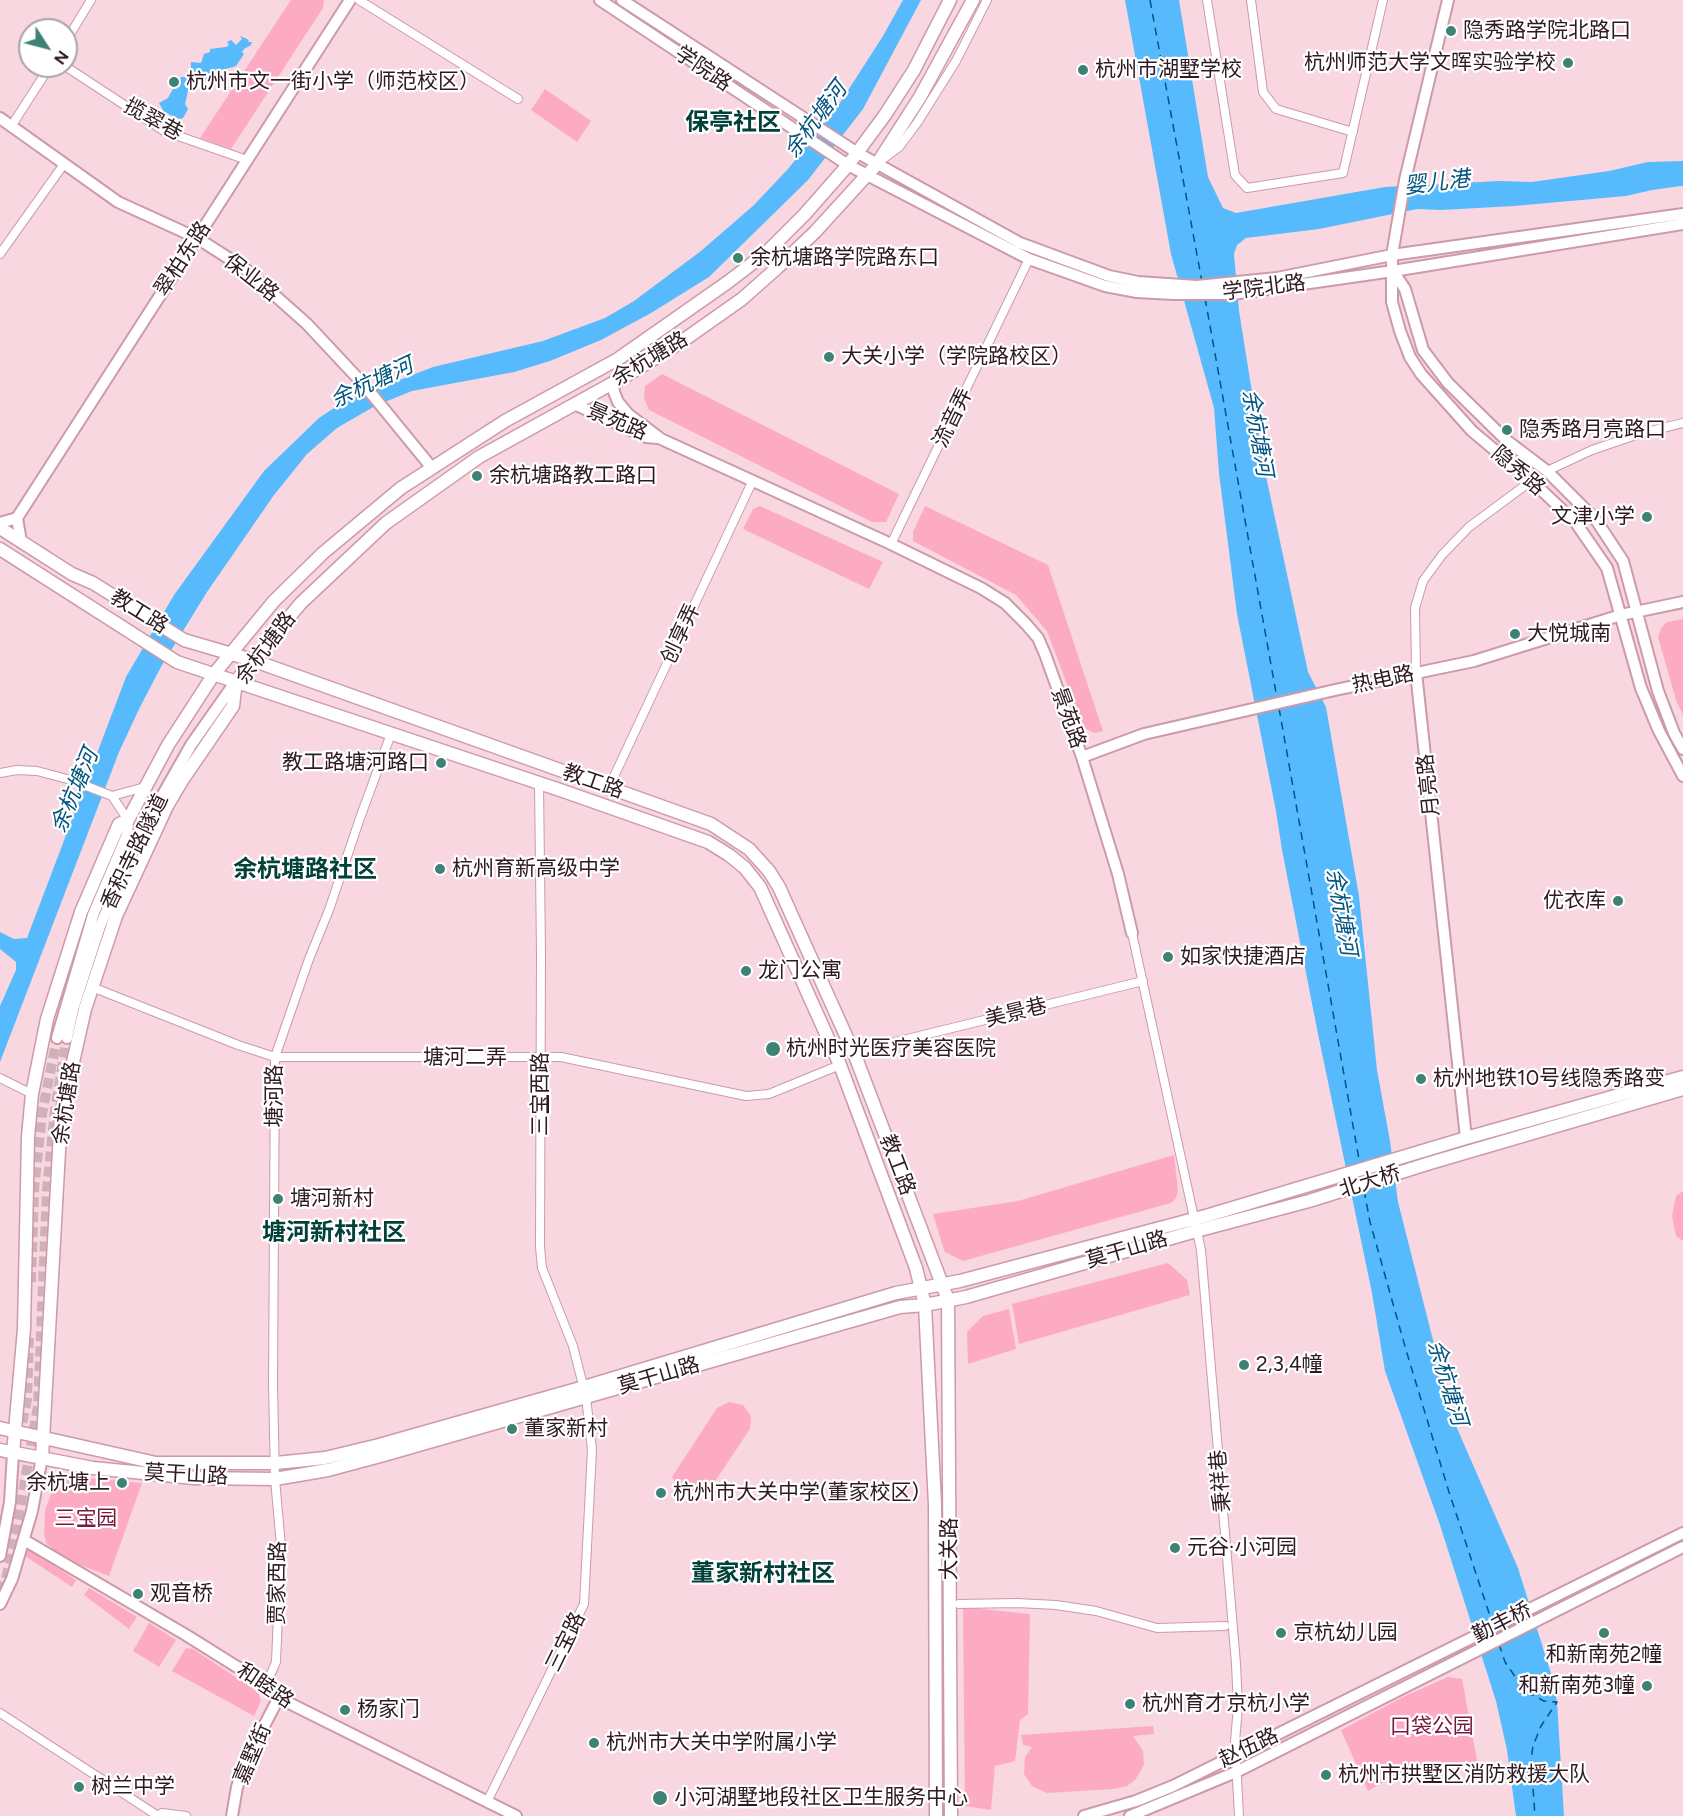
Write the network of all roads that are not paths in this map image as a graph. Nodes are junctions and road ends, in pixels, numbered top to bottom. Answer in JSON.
{"nodes":[{"id":1,"x":91,"y":0,"type":"edge"},
{"id":2,"x":350,"y":0,"type":"edge"},
{"id":3,"x":358,"y":0,"type":"edge"},
{"id":4,"x":600,"y":0,"type":"edge"},
{"id":5,"x":622,"y":0,"type":"edge"},
{"id":6,"x":950,"y":0,"type":"edge"},
{"id":7,"x":973,"y":0,"type":"edge"},
{"id":8,"x":987,"y":0,"type":"edge"},
{"id":9,"x":1207,"y":0,"type":"edge"},
{"id":10,"x":1251,"y":0,"type":"edge"},
{"id":11,"x":1383,"y":0,"type":"edge"},
{"id":12,"x":1448,"y":0,"type":"edge"},
{"id":13,"x":78,"y":21,"type":"edge"},
{"id":14,"x":78,"y":75,"type":"edge"},
{"id":15,"x":42,"y":78,"type":"edge"},
{"id":16,"x":518,"y":99,"type":"dead end"},
{"id":17,"x":0,"y":118,"type":"edge"},
{"id":18,"x":12,"y":125,"type":"junction"},
{"id":19,"x":1353,"y":132,"type":"junction"},
{"id":20,"x":856,"y":152,"type":"junction"},
{"id":21,"x":247,"y":160,"type":"junction"},
{"id":22,"x":64,"y":164,"type":"junction"},
{"id":23,"x":877,"y":164,"type":"junction"},
{"id":24,"x":848,"y":165,"type":"junction"},
{"id":25,"x":867,"y":176,"type":"junction"},
{"id":26,"x":1683,"y":214,"type":"edge"},
{"id":27,"x":1683,"y":224,"type":"edge"},
{"id":28,"x":197,"y":238,"type":"junction"},
{"id":29,"x":0,"y":254,"type":"edge"},
{"id":30,"x":1392,"y":255,"type":"junction"},
{"id":31,"x":1029,"y":259,"type":"junction"},
{"id":32,"x":1393,"y":271,"type":"junction"},
{"id":33,"x":1277,"y":283,"type":"junction"},
{"id":34,"x":1137,"y":287,"type":"junction"},
{"id":35,"x":613,"y":382,"type":"junction"},
{"id":36,"x":574,"y":404,"type":"junction"},
{"id":37,"x":1683,"y":423,"type":"edge"},
{"id":38,"x":661,"y":439,"type":"junction"},
{"id":39,"x":432,"y":468,"type":"junction"},
{"id":40,"x":1547,"y":471,"type":"junction"},
{"id":41,"x":753,"y":480,"type":"junction"},
{"id":42,"x":1532,"y":481,"type":"junction"},
{"id":43,"x":17,"y":518,"type":"junction"},
{"id":44,"x":0,"y":523,"type":"edge"},
{"id":45,"x":0,"y":528,"type":"edge"},
{"id":46,"x":21,"y":542,"type":"junction"},
{"id":47,"x":891,"y":544,"type":"junction"},
{"id":48,"x":0,"y":549,"type":"edge"},
{"id":49,"x":1683,"y":602,"type":"edge"},
{"id":50,"x":1638,"y":612,"type":"junction"},
{"id":51,"x":1621,"y":615,"type":"junction"},
{"id":52,"x":229,"y":654,"type":"junction"},
{"id":53,"x":252,"y":660,"type":"junction"},
{"id":54,"x":1416,"y":672,"type":"junction"},
{"id":55,"x":214,"y":674,"type":"junction"},
{"id":56,"x":236,"y":681,"type":"junction"},
{"id":57,"x":391,"y":734,"type":"junction"},
{"id":58,"x":1683,"y":749,"type":"edge"},
{"id":59,"x":1082,"y":757,"type":"junction"},
{"id":60,"x":0,"y":773,"type":"edge"},
{"id":61,"x":1683,"y":776,"type":"edge"},
{"id":62,"x":539,"y":783,"type":"junction"},
{"id":63,"x":145,"y":787,"type":"junction"},
{"id":64,"x":609,"y":787,"type":"junction"},
{"id":65,"x":112,"y":796,"type":"junction"},
{"id":66,"x":128,"y":820,"type":"junction"},
{"id":67,"x":1132,"y":933,"type":"joint"},
{"id":68,"x":1143,"y":981,"type":"junction"},
{"id":69,"x":92,"y":987,"type":"junction"},
{"id":70,"x":275,"y":1057,"type":"junction"},
{"id":71,"x":541,"y":1058,"type":"junction"},
{"id":72,"x":856,"y":1058,"type":"junction"},
{"id":73,"x":840,"y":1065,"type":"junction"},
{"id":74,"x":1683,"y":1077,"type":"edge"},
{"id":75,"x":0,"y":1078,"type":"edge"},
{"id":76,"x":1683,"y":1089,"type":"edge"},
{"id":77,"x":32,"y":1094,"type":"junction"},
{"id":78,"x":1466,"y":1138,"type":"junction"},
{"id":79,"x":1428,"y":1157,"type":"junction"},
{"id":80,"x":1307,"y":1186,"type":"joint"},
{"id":81,"x":1309,"y":1201,"type":"joint"},
{"id":82,"x":1195,"y":1224,"type":"junction"},
{"id":83,"x":941,"y":1284,"type":"junction"},
{"id":84,"x":922,"y":1288,"type":"junction"},
{"id":85,"x":948,"y":1300,"type":"junction"},
{"id":86,"x":925,"y":1305,"type":"junction"},
{"id":87,"x":585,"y":1392,"type":"junction"},
{"id":88,"x":0,"y":1428,"type":"edge"},
{"id":89,"x":15,"y":1432,"type":"junction"},
{"id":90,"x":44,"y":1439,"type":"junction"},
{"id":91,"x":0,"y":1450,"type":"edge"},
{"id":92,"x":13,"y":1453,"type":"junction"},
{"id":93,"x":42,"y":1457,"type":"junction"},
{"id":94,"x":276,"y":1463,"type":"junction"},
{"id":95,"x":275,"y":1479,"type":"junction"},
{"id":96,"x":1683,"y":1533,"type":"edge"},
{"id":97,"x":24,"y":1540,"type":"junction"},
{"id":98,"x":1683,"y":1547,"type":"edge"},
{"id":99,"x":0,"y":1556,"type":"edge"},
{"id":100,"x":0,"y":1604,"type":"edge"},
{"id":101,"x":959,"y":1604,"type":"dead end"},
{"id":102,"x":1225,"y":1626,"type":"dead end"},
{"id":103,"x":1443,"y":1654,"type":"joint"},
{"id":104,"x":1450,"y":1663,"type":"joint"},
{"id":105,"x":266,"y":1685,"type":"junction"},
{"id":106,"x":280,"y":1695,"type":"junction"},
{"id":107,"x":0,"y":1713,"type":"edge"},
{"id":108,"x":1236,"y":1755,"type":"junction"},
{"id":109,"x":1236,"y":1772,"type":"junction"},
{"id":110,"x":487,"y":1802,"type":"junction"},
{"id":111,"x":158,"y":1816,"type":"edge"},
{"id":112,"x":186,"y":1816,"type":"edge"},
{"id":113,"x":232,"y":1816,"type":"edge"},
{"id":114,"x":516,"y":1816,"type":"edge"},
{"id":115,"x":936,"y":1816,"type":"edge"},
{"id":116,"x":951,"y":1816,"type":"edge"},
{"id":117,"x":1084,"y":1816,"type":"edge"},
{"id":118,"x":1130,"y":1816,"type":"edge"},
{"id":119,"x":1239,"y":1816,"type":"edge"}],
"edges":[{"from":1,"to":13,"type":"street"},
{"from":2,"to":21,"type":"main road","name":"翠柏东路"},
{"from":3,"to":16,"type":"street"},
{"from":4,"to":24,"type":"main road","name":"学院路"},
{"from":5,"to":20,"type":"main road","name":"学院路"},
{"from":6,"to":20,"type":"main road","name":"余杭塘路"},
{"from":7,"to":23,"type":"main road","name":"余杭塘路"},
{"from":8,"to":23,"type":"street"},
{"from":9,"to":19,"type":"street"},
{"from":10,"to":19,"type":"street"},
{"from":11,"to":19,"type":"street"},
{"from":12,"to":30,"type":"main road","name":"隐秀路"},
{"from":14,"to":21,"type":"street","name":"揽翠巷"},
{"from":15,"to":18,"type":"street"},
{"from":17,"to":18,"type":"main road","name":"保业路"},
{"from":18,"to":22,"type":"main road","name":"保业路"},
{"from":20,"to":23,"type":"main road","name":"学院路"},
{"from":20,"to":24,"type":"main road","name":"余杭塘路"},
{"from":21,"to":28,"type":"main road","name":"翠柏东路"},
{"from":22,"to":28,"type":"main road","name":"保业路"},
{"from":22,"to":29,"type":"street"},
{"from":23,"to":25,"type":"main road","name":"余杭塘路"},
{"from":23,"to":34,"type":"main road","name":"学院北路"},
{"from":24,"to":25,"type":"main road","name":"学院路"},
{"from":24,"to":39,"type":"main road","name":"余杭塘路"},
{"from":25,"to":31,"type":"main road","name":"学院北路"},
{"from":25,"to":35,"type":"main road","name":"余杭塘路"},
{"from":26,"to":30,"type":"main road","name":"学院北路"},
{"from":27,"to":32,"type":"main road","name":"学院北路"},
{"from":28,"to":39,"type":"main road","name":"保业路"},
{"from":28,"to":43,"type":"main road","name":"翠柏东路"},
{"from":30,"to":32,"type":"main road","name":"隐秀路"},
{"from":30,"to":33,"type":"main road","name":"学院北路"},
{"from":31,"to":34,"type":"main road","name":"学院北路"},
{"from":31,"to":47,"type":"street","name":"流音弄"},
{"from":32,"to":33,"type":"main road","name":"学院北路"},
{"from":32,"to":40,"type":"main road","name":"隐秀路"},
{"from":32,"to":42,"type":"main road","name":"隐秀路"},
{"from":33,"to":34,"type":"main road","name":"学院北路"},
{"from":35,"to":36,"type":"main road","name":"余杭塘路"},
{"from":35,"to":38,"type":"main road","name":"景苑路"},
{"from":36,"to":38,"type":"main road","name":"景苑路"},
{"from":36,"to":53,"type":"main road","name":"余杭塘路"},
{"from":37,"to":40,"type":"street"},
{"from":38,"to":41,"type":"main road","name":"景苑路"},
{"from":39,"to":52,"type":"main road","name":"余杭塘路"},
{"from":40,"to":50,"type":"main road","name":"隐秀路"},
{"from":41,"to":47,"type":"main road","name":"景苑路"},
{"from":41,"to":64,"type":"street","name":"创享弄"},
{"from":42,"to":51,"type":"main road","name":"隐秀路"},
{"from":42,"to":54,"type":"street","name":"月亮路"},
{"from":43,"to":44,"type":"main road"},
{"from":43,"to":46,"type":"main road"},
{"from":45,"to":46,"type":"main road","name":"教工路"},
{"from":46,"to":52,"type":"main road","name":"教工路"},
{"from":47,"to":59,"type":"main road","name":"景苑路"},
{"from":48,"to":55,"type":"main road","name":"教工路"},
{"from":49,"to":50,"type":"main road","name":"热电路"},
{"from":50,"to":51,"type":"main road","name":"热电路"},
{"from":50,"to":58,"type":"main road","name":"隐秀路"},
{"from":51,"to":54,"type":"main road","name":"热电路"},
{"from":51,"to":61,"type":"main road","name":"隐秀路"},
{"from":52,"to":53,"type":"main road","name":"教工路"},
{"from":52,"to":55,"type":"main road","name":"余杭塘路"},
{"from":53,"to":56,"type":"main road","name":"余杭塘路"},
{"from":53,"to":64,"type":"main road","name":"教工路"},
{"from":54,"to":59,"type":"main road","name":"热电路"},
{"from":54,"to":78,"type":"main road","name":"月亮路"},
{"from":55,"to":56,"type":"main road","name":"教工路"},
{"from":55,"to":63,"type":"main road","name":"余杭塘路"},
{"from":56,"to":57,"type":"main road","name":"教工路"},
{"from":56,"to":66,"type":"main road","name":"香积寺路隧道"},
{"from":56,"to":69,"type":"main road","name":"余杭塘路"},
{"from":57,"to":62,"type":"main road","name":"教工路"},
{"from":57,"to":70,"type":"street","name":"塘河路"},
{"from":59,"to":67,"type":"main road","name":"景苑路"},
{"from":60,"to":65,"type":"street"},
{"from":62,"to":71,"type":"street","name":"三宝西路"},
{"from":62,"to":73,"type":"main road","name":"教工路"},
{"from":63,"to":65,"type":"street"},
{"from":63,"to":66,"type":"main road","name":"余杭塘路"},
{"from":64,"to":72,"type":"main road","name":"教工路"},
{"from":65,"to":66,"type":"street"},
{"from":66,"to":77,"type":"main road","name":"余杭塘路"},
{"from":67,"to":68,"type":"street","name":"景苑路"},
{"from":68,"to":72,"type":"street","name":"美景巷"},
{"from":68,"to":82,"type":"street","name":"景苑路"},
{"from":69,"to":70,"type":"street","name":"塘河二弄"},
{"from":69,"to":90,"type":"main road","name":"余杭塘路"},
{"from":70,"to":71,"type":"street","name":"塘河二弄"},
{"from":70,"to":94,"type":"street","name":"塘河路"},
{"from":71,"to":73,"type":"street","name":"塘河二弄"},
{"from":71,"to":87,"type":"street","name":"三宝西路"},
{"from":72,"to":83,"type":"main road","name":"教工路"},
{"from":73,"to":84,"type":"main road","name":"教工路"},
{"from":74,"to":78,"type":"main road"},
{"from":75,"to":77,"type":"street"},
{"from":76,"to":79,"type":"main road"},
{"from":77,"to":89,"type":"main road","name":"余杭塘路"},
{"from":78,"to":79,"type":"main road"},
{"from":79,"to":80,"type":"main road","name":"北大桥"},
{"from":79,"to":81,"type":"main road","name":"北大桥"},
{"from":80,"to":82,"type":"main road","name":"莫干山路"},
{"from":81,"to":82,"type":"main road","name":"莫干山路"},
{"from":82,"to":83,"type":"main road","name":"莫干山路"},
{"from":82,"to":85,"type":"main road","name":"莫干山路"},
{"from":82,"to":108,"type":"street","name":"秉祥巷"},
{"from":83,"to":84,"type":"main road","name":"莫干山路"},
{"from":83,"to":85,"type":"main road","name":"大关路"},
{"from":84,"to":86,"type":"main road","name":"大关路"},
{"from":84,"to":87,"type":"main road","name":"莫干山路"},
{"from":85,"to":86,"type":"main road","name":"莫干山路"},
{"from":85,"to":116,"type":"main road","name":"大关路"},
{"from":86,"to":87,"type":"main road","name":"莫干山路"},
{"from":86,"to":115,"type":"main road","name":"大关路"},
{"from":87,"to":94,"type":"main road","name":"莫干山路"},
{"from":87,"to":95,"type":"main road","name":"莫干山路"},
{"from":87,"to":110,"type":"street","name":"三宝路"},
{"from":88,"to":89,"type":"main road","name":"莫干山路"},
{"from":89,"to":90,"type":"main road","name":"莫干山路"},
{"from":89,"to":92,"type":"main road","name":"余杭塘路"},
{"from":90,"to":93,"type":"main road","name":"余杭塘路"},
{"from":90,"to":94,"type":"main road","name":"莫干山路"},
{"from":91,"to":92,"type":"main road","name":"莫干山路"},
{"from":92,"to":93,"type":"main road","name":"莫干山路"},
{"from":92,"to":99,"type":"main road","name":"余杭塘路"},
{"from":93,"to":95,"type":"main road","name":"莫干山路"},
{"from":93,"to":97,"type":"main road","name":"余杭塘路"},
{"from":94,"to":95,"type":"street","name":"塘河路"},
{"from":95,"to":105,"type":"street","name":"贾家西路"},
{"from":96,"to":103,"type":"main road","name":"勤丰桥"},
{"from":97,"to":100,"type":"main road","name":"余杭塘路"},
{"from":97,"to":105,"type":"main road","name":"和睦路"},
{"from":98,"to":104,"type":"main road","name":"勤丰桥"},
{"from":101,"to":102,"type":"street"},
{"from":103,"to":108,"type":"main road","name":"赵伍路"},
{"from":104,"to":109,"type":"main road","name":"赵伍路"},
{"from":105,"to":106,"type":"main road","name":"和睦路"},
{"from":106,"to":110,"type":"main road","name":"和睦路"},
{"from":106,"to":113,"type":"main road","name":"嘉墅街"},
{"from":107,"to":111,"type":"street"},
{"from":108,"to":109,"type":"street","name":"秉祥巷"},
{"from":108,"to":117,"type":"main road","name":"赵伍路"},
{"from":109,"to":118,"type":"main road","name":"赵伍路"},
{"from":109,"to":119,"type":"street","name":"秉祥巷"},
{"from":110,"to":114,"type":"main road","name":"和睦路"},
{"from":111,"to":112,"type":"street"}]}
